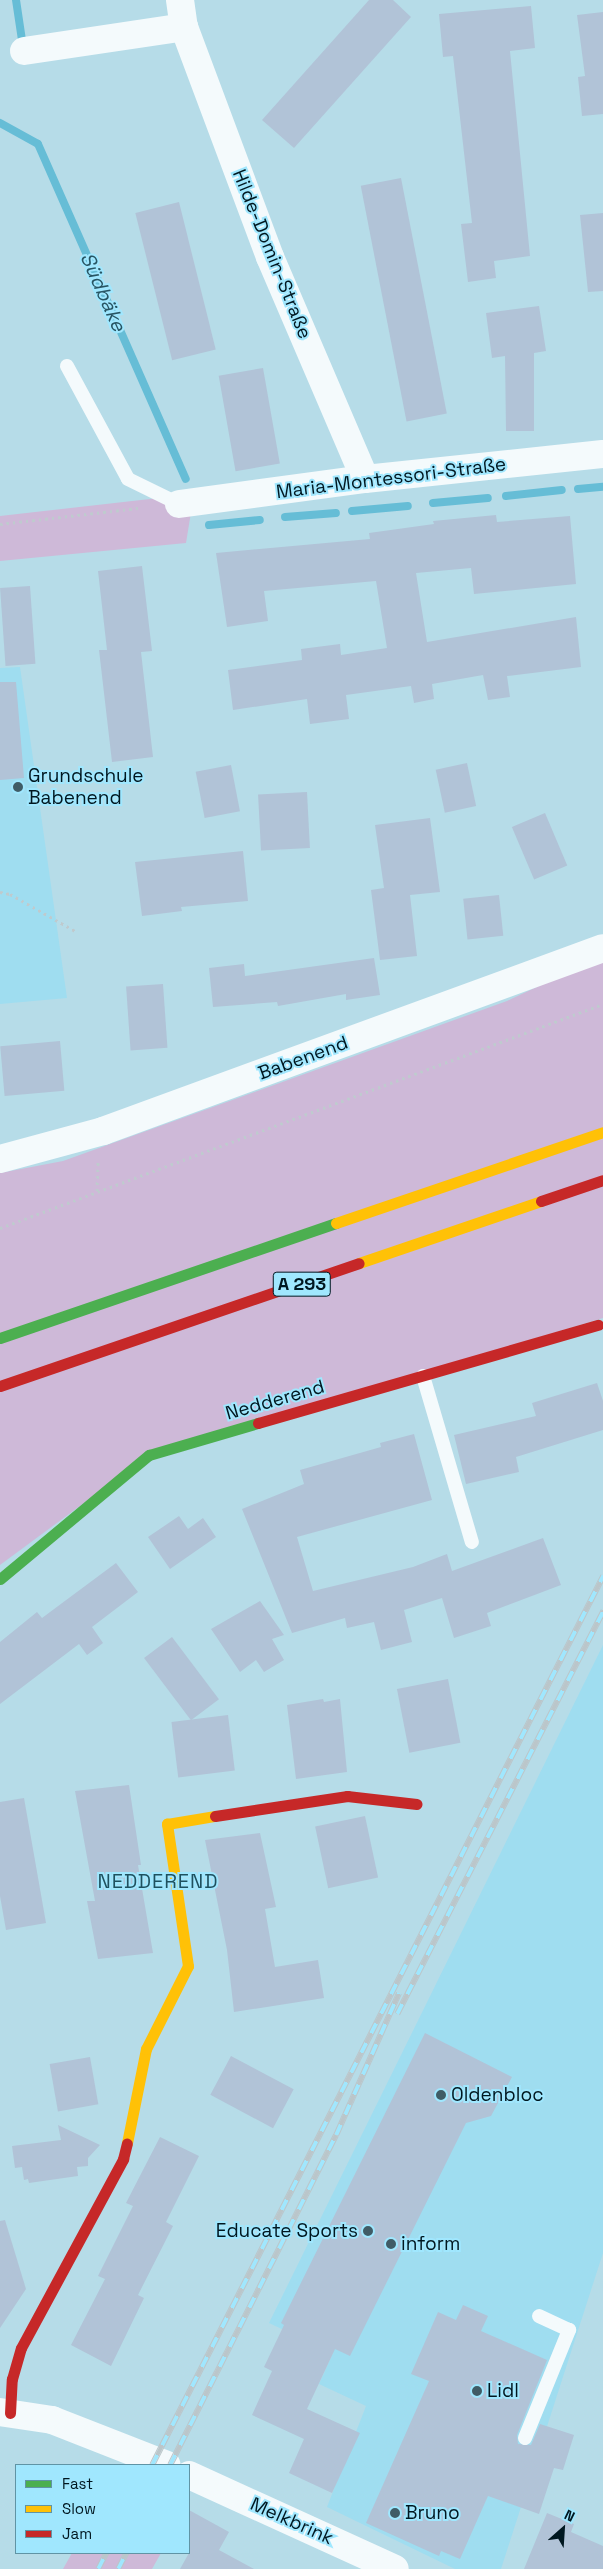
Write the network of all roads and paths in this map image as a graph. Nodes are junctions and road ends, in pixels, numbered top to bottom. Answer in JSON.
{"nodes":[{"id":1,"x":180,"y":0,"type":"edge"},
{"id":2,"x":184,"y":27,"type":"junction"},
{"id":3,"x":24,"y":51,"type":"dead end"},
{"id":4,"x":67,"y":366,"type":"dead end"},
{"id":5,"x":603,"y":454,"type":"edge"},
{"id":6,"x":366,"y":479,"type":"junction"},
{"id":7,"x":179,"y":504,"type":"junction"},
{"id":8,"x":0,"y":524,"type":"edge"},
{"id":9,"x":0,"y":892,"type":"edge"},
{"id":10,"x":75,"y":931,"type":"dead end"},
{"id":11,"x":603,"y":948,"type":"edge"},
{"id":12,"x":603,"y":1004,"type":"edge"},
{"id":13,"x":603,"y":1132,"type":"edge"},
{"id":14,"x":0,"y":1159,"type":"edge"},
{"id":15,"x":603,"y":1180,"type":"edge"},
{"id":16,"x":0,"y":1228,"type":"edge"},
{"id":17,"x":598,"y":1325,"type":"dead end"},
{"id":18,"x":0,"y":1338,"type":"edge"},
{"id":19,"x":424,"y":1376,"type":"junction"},
{"id":20,"x":0,"y":1386,"type":"edge"},
{"id":21,"x":472,"y":1542,"type":"dead end"},
{"id":22,"x":0,"y":1579,"type":"edge"},
{"id":23,"x":417,"y":1804,"type":"dead end"},
{"id":24,"x":539,"y":2316,"type":"dead end"},
{"id":25,"x":5,"y":2412,"type":"edge"},
{"id":26,"x":525,"y":2438,"type":"dead end"},
{"id":27,"x":165,"y":2464,"type":"edge"},
{"id":28,"x":190,"y":2475,"type":"edge"},
{"id":29,"x":395,"y":2569,"type":"edge"}],
"edges":[{"from":1,"to":2,"type":"street","name":"Hilde-Domin-Straße"},
{"from":2,"to":3,"type":"street"},
{"from":2,"to":6,"type":"street","name":"Hilde-Domin-Straße"},
{"from":4,"to":7,"type":"lane"},
{"from":5,"to":6,"type":"street","name":"Maria-Montessori-Straße"},
{"from":6,"to":7,"type":"street","name":"Maria-Montessori-Straße"},
{"from":7,"to":8,"type":"path"},
{"from":9,"to":10,"type":"path"},
{"from":11,"to":14,"type":"street","name":"Babenend"},
{"from":12,"to":16,"type":"path"},
{"from":13,"to":18,"type":"main road","number":"A 293"},
{"from":15,"to":20,"type":"main road","number":"A 293"},
{"from":17,"to":19,"type":"main road","name":"Nedderend"},
{"from":19,"to":21,"type":"lane"},
{"from":19,"to":22,"type":"main road","name":"Nedderend"},
{"from":23,"to":25,"type":"main road"},
{"from":24,"to":26,"type":"lane"},
{"from":25,"to":27,"type":"street"},
{"from":28,"to":29,"type":"street","name":"Melkbrink"}]}
